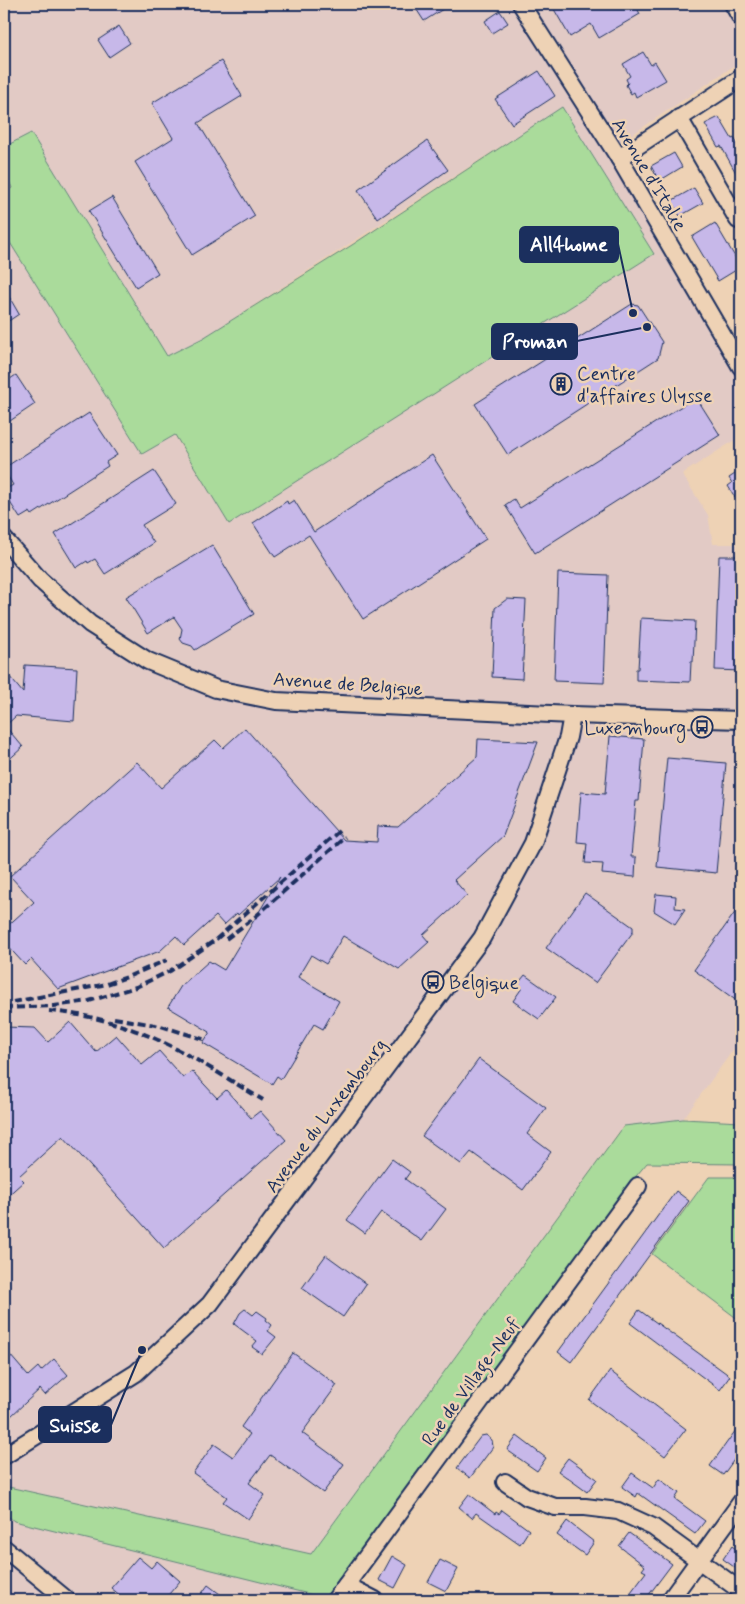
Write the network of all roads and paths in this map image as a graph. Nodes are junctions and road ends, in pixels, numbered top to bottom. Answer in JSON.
{"nodes":[{"id":1,"x":520,"y":4,"type":"edge"},
{"id":2,"x":733,"y":4,"type":"edge"},
{"id":3,"x":741,"y":18,"type":"edge"},
{"id":4,"x":741,"y":78,"type":"edge"},
{"id":5,"x":679,"y":118,"type":"junction"},
{"id":6,"x":619,"y":158,"type":"junction"},
{"id":7,"x":741,"y":220,"type":"edge"},
{"id":8,"x":741,"y":367,"type":"edge"},
{"id":9,"x":4,"y":539,"type":"edge"},
{"id":10,"x":572,"y":715,"type":"junction"},
{"id":11,"x":741,"y":720,"type":"edge"},
{"id":12,"x":638,"y":1186,"type":"dead end"},
{"id":13,"x":4,"y":1456,"type":"edge"},
{"id":14,"x":505,"y":1482,"type":"dead end"},
{"id":15,"x":741,"y":1502,"type":"edge"},
{"id":16,"x":4,"y":1549,"type":"edge"},
{"id":17,"x":699,"y":1560,"type":"junction"},
{"id":18,"x":346,"y":1585,"type":"junction"},
{"id":19,"x":741,"y":1591,"type":"edge"},
{"id":20,"x":67,"y":1600,"type":"edge"},
{"id":21,"x":334,"y":1600,"type":"edge"},
{"id":22,"x":375,"y":1600,"type":"edge"},
{"id":23,"x":670,"y":1600,"type":"edge"}],
"edges":[{"from":1,"to":6,"type":"street","name":"Avenue d'Italie"},
{"from":2,"to":3,"type":"street"},
{"from":4,"to":5,"type":"street"},
{"from":5,"to":6,"type":"street"},
{"from":5,"to":7,"type":"street"},
{"from":6,"to":8,"type":"street","name":"Avenue d'Italie"},
{"from":9,"to":10,"type":"street","name":"Avenue de Belgique"},
{"from":10,"to":11,"type":"street","name":"Avenue de Belgique"},
{"from":10,"to":13,"type":"street","name":"Avenue du Luxembourg"},
{"from":12,"to":18,"type":"street","name":"Rue de Village-Neuf"},
{"from":14,"to":17,"type":"street"},
{"from":15,"to":17,"type":"street"},
{"from":16,"to":20,"type":"street"},
{"from":17,"to":19,"type":"street"},
{"from":17,"to":23,"type":"street"},
{"from":18,"to":21,"type":"street","name":"Rue de Village-Neuf"},
{"from":18,"to":22,"type":"street"}]}
